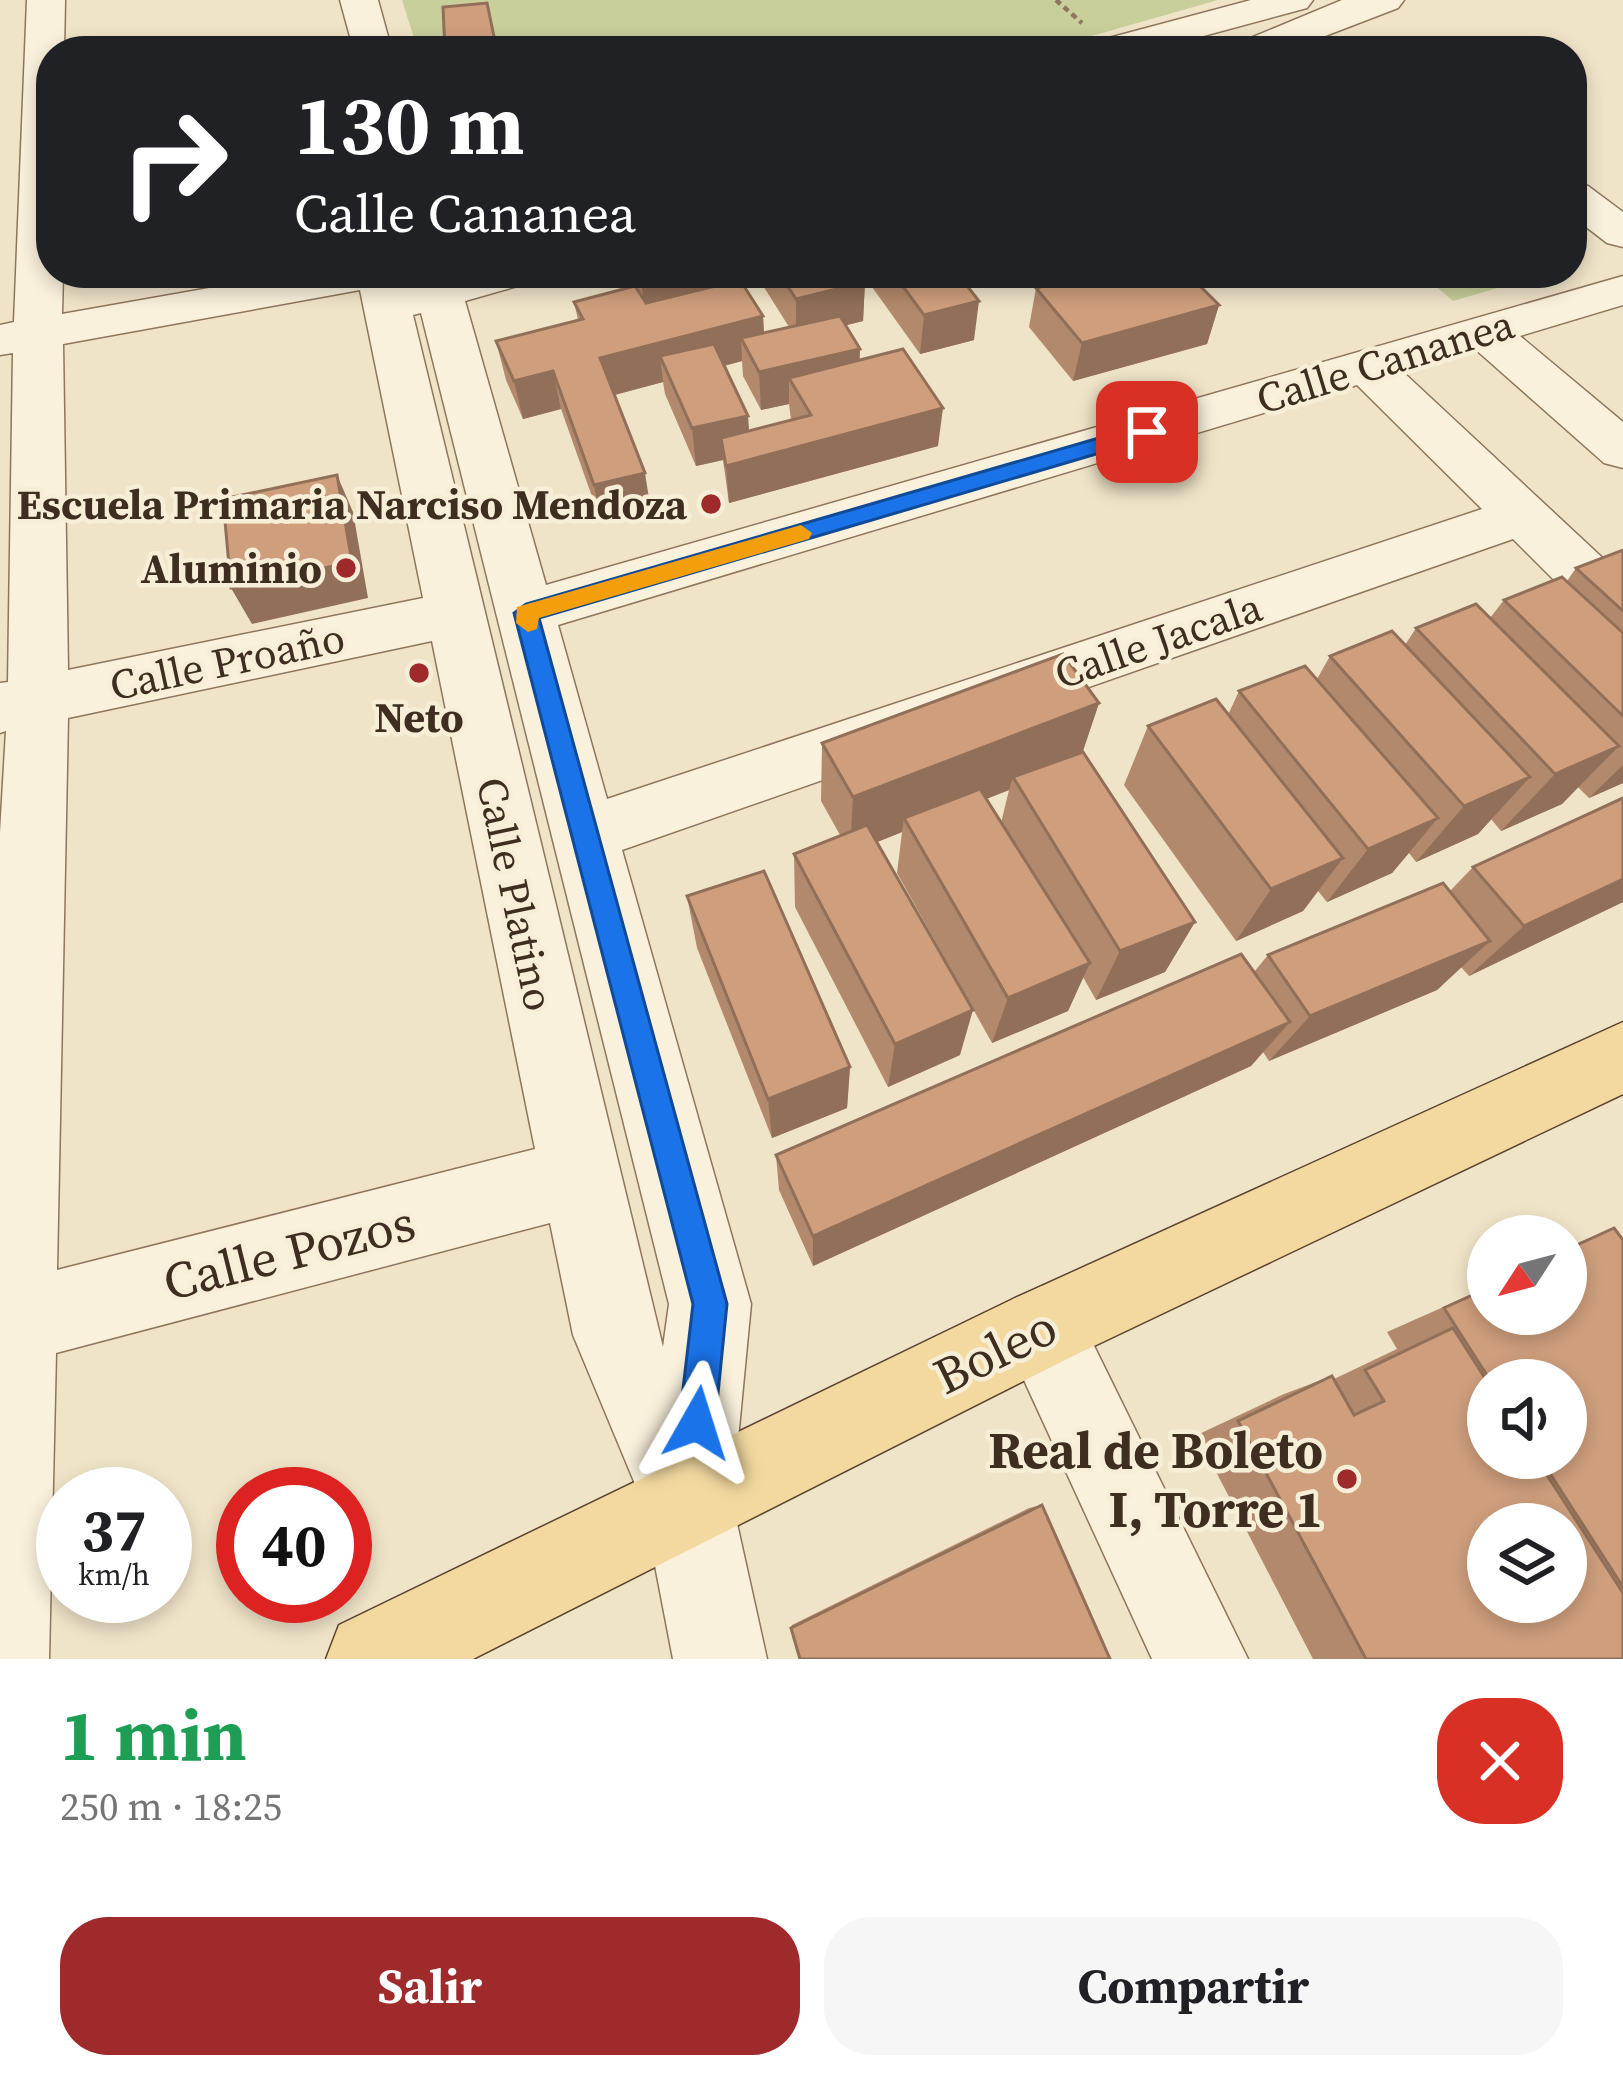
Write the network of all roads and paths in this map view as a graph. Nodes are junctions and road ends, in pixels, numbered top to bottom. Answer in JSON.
{"nodes":[{"id":1,"x":46,"y":0,"type":"edge"},
{"id":2,"x":359,"y":0,"type":"edge"},
{"id":3,"x":1056,"y":0,"type":"edge"},
{"id":4,"x":1385,"y":0,"type":"edge"},
{"id":5,"x":1302,"y":14,"type":"edge"},
{"id":6,"x":41,"y":36,"type":"edge"},
{"id":7,"x":370,"y":36,"type":"edge"},
{"id":8,"x":1086,"y":36,"type":"edge"},
{"id":9,"x":1122,"y":36,"type":"edge"},
{"id":10,"x":1272,"y":36,"type":"edge"},
{"id":11,"x":32,"y":99,"type":"edge"},
{"id":12,"x":1587,"y":207,"type":"edge"},
{"id":13,"x":1623,"y":233,"type":"edge"},
{"id":14,"x":374,"y":288,"type":"edge"},
{"id":15,"x":404,"y":288,"type":"edge"},
{"id":16,"x":404,"y":288,"type":"edge"},
{"id":17,"x":1623,"y":290,"type":"edge"},
{"id":18,"x":1485,"y":332,"type":"junction"},
{"id":19,"x":19,"y":337,"type":"edge"},
{"id":20,"x":1368,"y":367,"type":"junction"},
{"id":21,"x":1623,"y":450,"type":"edge"},
{"id":22,"x":1524,"y":515,"type":"junction"},
{"id":23,"x":1623,"y":612,"type":"edge"},
{"id":24,"x":526,"y":613,"type":"junction"},
{"id":25,"x":455,"y":614,"type":"junction"},
{"id":26,"x":19,"y":704,"type":"edge"},
{"id":27,"x":586,"y":834,"type":"junction"},
{"id":28,"x":1623,"y":1057,"type":"edge"},
{"id":29,"x":578,"y":1177,"type":"junction"},
{"id":30,"x":8,"y":1324,"type":"edge"},
{"id":31,"x":1042,"y":1328,"type":"junction"},
{"id":32,"x":688,"y":1502,"type":"junction"},
{"id":33,"x":2,"y":1659,"type":"edge"},
{"id":34,"x":373,"y":1659,"type":"edge"},
{"id":35,"x":720,"y":1659,"type":"edge"},
{"id":36,"x":1202,"y":1659,"type":"edge"}],
"edges":[{"from":1,"to":6,"type":"street"},
{"from":2,"to":7,"type":"street"},
{"from":3,"to":8,"type":"path"},
{"from":4,"to":5,"type":"street"},
{"from":5,"to":9,"type":"street"},
{"from":5,"to":10,"type":"street"},
{"from":11,"to":19,"type":"street"},
{"from":12,"to":13,"type":"street"},
{"from":14,"to":19,"type":"street"},
{"from":15,"to":24,"type":"street","name":"Calle Platino"},
{"from":16,"to":25,"type":"street","name":"Calle Platino"},
{"from":17,"to":18,"type":"street","name":"Calle Cananea"},
{"from":18,"to":20,"type":"street","name":"Calle Cananea"},
{"from":18,"to":21,"type":"street"},
{"from":19,"to":26,"type":"street"},
{"from":20,"to":22,"type":"street"},
{"from":20,"to":24,"type":"street","name":"Calle Cananea"},
{"from":22,"to":23,"type":"street"},
{"from":22,"to":27,"type":"street","name":"Calle Jacala"},
{"from":24,"to":27,"type":"street","name":"Calle Platino"},
{"from":25,"to":26,"type":"street","name":"Calle Proaño"},
{"from":25,"to":29,"type":"street","name":"Calle Platino"},
{"from":26,"to":30,"type":"street"},
{"from":27,"to":32,"type":"street","name":"Calle Platino"},
{"from":28,"to":31,"type":"main road","name":"Boleo"},
{"from":29,"to":30,"type":"street","name":"Calle Pozos"},
{"from":29,"to":32,"type":"street","name":"Calle Platino"},
{"from":30,"to":33,"type":"street"},
{"from":31,"to":32,"type":"main road","name":"Boleo"},
{"from":31,"to":36,"type":"street"},
{"from":32,"to":34,"type":"main road","name":"Boleo"},
{"from":32,"to":35,"type":"street","name":"Calle Platino"}]}
